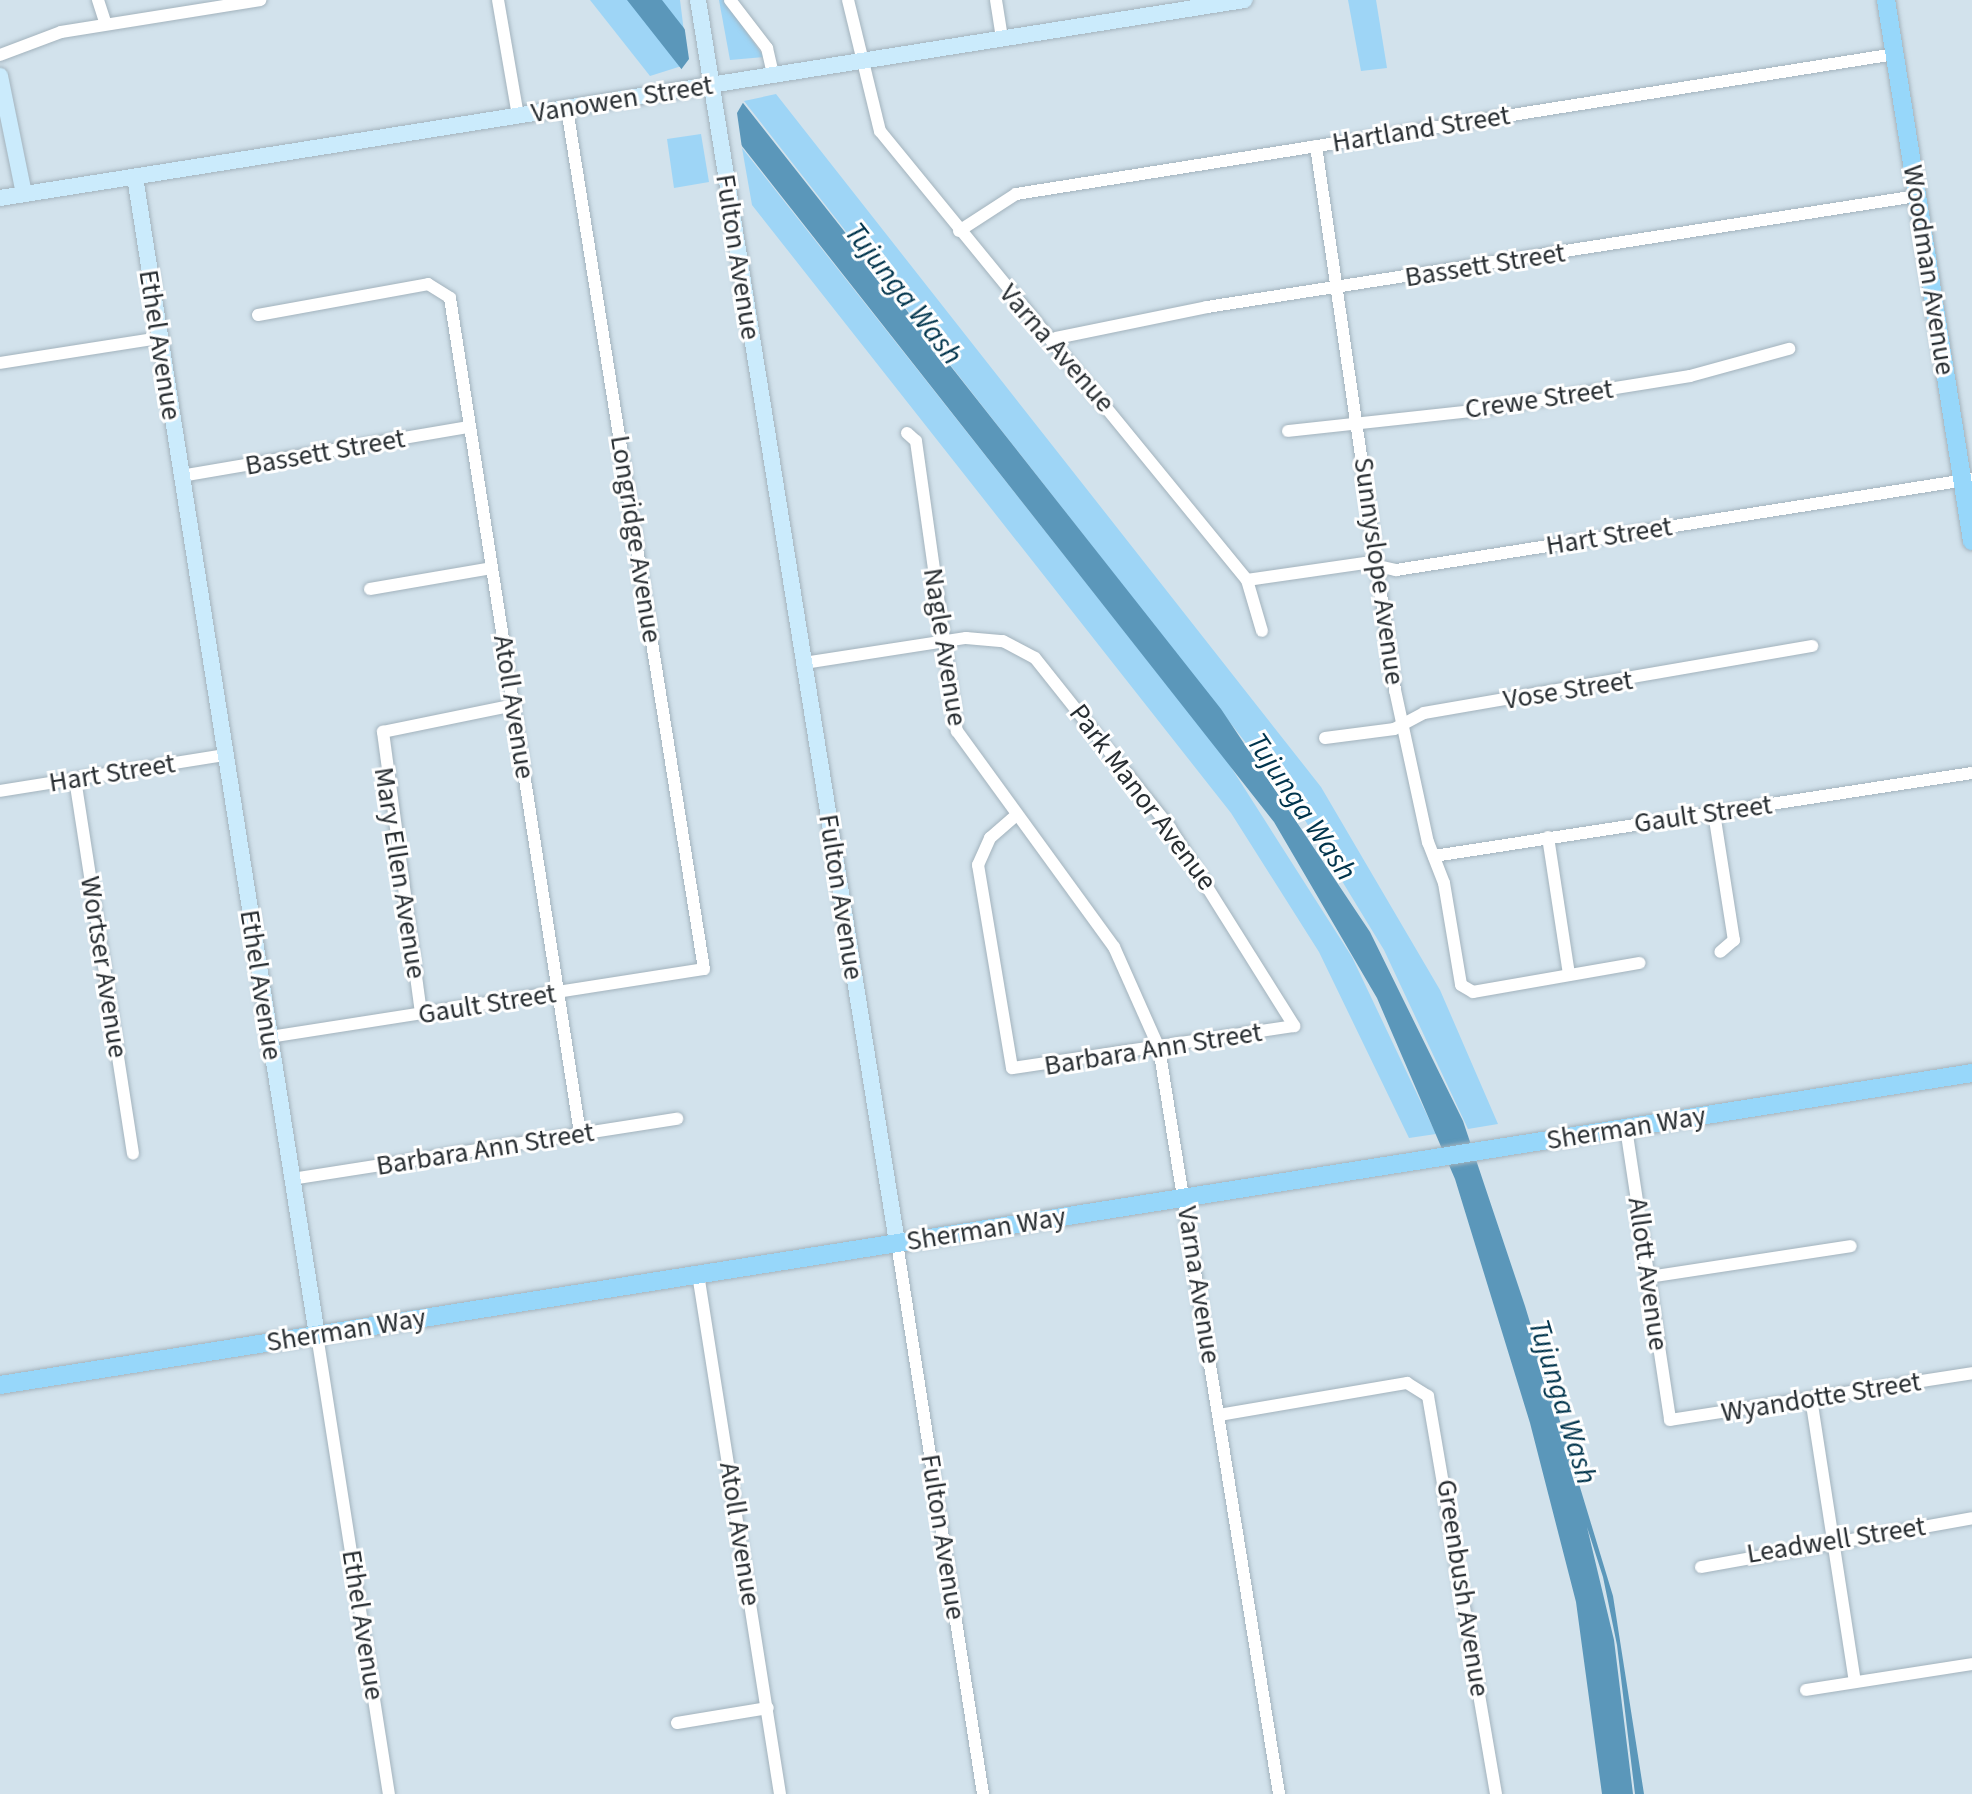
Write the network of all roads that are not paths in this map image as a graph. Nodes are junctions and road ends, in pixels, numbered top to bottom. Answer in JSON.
{"nodes":[{"id":1,"x":98,"y":0,"type":"edge"},
{"id":2,"x":260,"y":0,"type":"edge"},
{"id":3,"x":498,"y":0,"type":"edge"},
{"id":4,"x":698,"y":0,"type":"edge"},
{"id":5,"x":730,"y":0,"type":"edge"},
{"id":6,"x":848,"y":0,"type":"edge"},
{"id":7,"x":996,"y":0,"type":"edge"},
{"id":8,"x":1244,"y":0,"type":"edge"},
{"id":9,"x":1886,"y":0,"type":"edge"},
{"id":10,"x":1145,"y":8,"type":"edge"},
{"id":11,"x":106,"y":24,"type":"junction"},
{"id":12,"x":1002,"y":39,"type":"junction"},
{"id":13,"x":1895,"y":54,"type":"junction"},
{"id":14,"x":0,"y":55,"type":"edge"},
{"id":15,"x":859,"y":62,"type":"junction"},
{"id":16,"x":773,"y":75,"type":"junction"},
{"id":17,"x":0,"y":76,"type":"edge"},
{"id":18,"x":712,"y":84,"type":"junction"},
{"id":19,"x":567,"y":109,"type":"junction"},
{"id":20,"x":518,"y":116,"type":"junction"},
{"id":21,"x":1316,"y":146,"type":"junction"},
{"id":22,"x":135,"y":177,"type":"junction"},
{"id":23,"x":24,"y":194,"type":"junction"},
{"id":24,"x":1917,"y":196,"type":"junction"},
{"id":25,"x":0,"y":198,"type":"edge"},
{"id":26,"x":959,"y":231,"type":"junction"},
{"id":27,"x":1337,"y":288,"type":"junction"},
{"id":28,"x":258,"y":315,"type":"dead end"},
{"id":29,"x":159,"y":338,"type":"junction"},
{"id":30,"x":1056,"y":338,"type":"junction"},
{"id":31,"x":1789,"y":349,"type":"dead end"},
{"id":32,"x":0,"y":363,"type":"edge"},
{"id":33,"x":1357,"y":424,"type":"junction"},
{"id":34,"x":469,"y":427,"type":"junction"},
{"id":35,"x":1288,"y":431,"type":"dead end"},
{"id":36,"x":907,"y":433,"type":"dead end"},
{"id":37,"x":181,"y":476,"type":"junction"},
{"id":38,"x":1967,"y":480,"type":"edge"},
{"id":39,"x":1972,"y":541,"type":"edge"},
{"id":40,"x":491,"y":568,"type":"junction"},
{"id":41,"x":1379,"y":568,"type":"junction"},
{"id":42,"x":1247,"y":580,"type":"junction"},
{"id":43,"x":370,"y":589,"type":"dead end"},
{"id":44,"x":1262,"y":631,"type":"dead end"},
{"id":45,"x":941,"y":642,"type":"junction"},
{"id":46,"x":1812,"y":646,"type":"dead end"},
{"id":47,"x":804,"y":663,"type":"junction"},
{"id":48,"x":515,"y":705,"type":"junction"},
{"id":49,"x":1406,"y":722,"type":"junction"},
{"id":50,"x":1325,"y":738,"type":"dead end"},
{"id":51,"x":224,"y":755,"type":"junction"},
{"id":52,"x":1972,"y":773,"type":"edge"},
{"id":53,"x":75,"y":779,"type":"junction"},
{"id":54,"x":0,"y":791,"type":"edge"},
{"id":55,"x":1714,"y":813,"type":"junction"},
{"id":56,"x":1016,"y":815,"type":"junction"},
{"id":57,"x":1548,"y":837,"type":"junction"},
{"id":58,"x":1434,"y":856,"type":"junction"},
{"id":59,"x":1720,"y":952,"type":"dead end"},
{"id":60,"x":1640,"y":963,"type":"dead end"},
{"id":61,"x":704,"y":969,"type":"joint"},
{"id":62,"x":1569,"y":974,"type":"junction"},
{"id":63,"x":560,"y":993,"type":"junction"},
{"id":64,"x":421,"y":1013,"type":"junction"},
{"id":65,"x":1294,"y":1026,"type":"joint"},
{"id":66,"x":270,"y":1037,"type":"junction"},
{"id":67,"x":1159,"y":1048,"type":"junction"},
{"id":68,"x":1972,"y":1073,"type":"edge"},
{"id":69,"x":677,"y":1119,"type":"dead end"},
{"id":70,"x":1626,"y":1128,"type":"junction"},
{"id":71,"x":580,"y":1133,"type":"junction"},
{"id":72,"x":133,"y":1154,"type":"dead end"},
{"id":73,"x":292,"y":1179,"type":"junction"},
{"id":74,"x":1186,"y":1196,"type":"junction"},
{"id":75,"x":897,"y":1243,"type":"junction"},
{"id":76,"x":1851,"y":1246,"type":"dead end"},
{"id":77,"x":698,"y":1274,"type":"junction"},
{"id":78,"x":1649,"y":1277,"type":"junction"},
{"id":79,"x":317,"y":1335,"type":"junction"},
{"id":80,"x":1972,"y":1373,"type":"edge"},
{"id":81,"x":0,"y":1385,"type":"edge"},
{"id":82,"x":1811,"y":1398,"type":"junction"},
{"id":83,"x":1219,"y":1415,"type":"junction"},
{"id":84,"x":1670,"y":1420,"type":"joint"},
{"id":85,"x":1972,"y":1518,"type":"edge"},
{"id":86,"x":1834,"y":1540,"type":"junction"},
{"id":87,"x":1701,"y":1567,"type":"dead end"},
{"id":88,"x":1972,"y":1664,"type":"edge"},
{"id":89,"x":1855,"y":1682,"type":"junction"},
{"id":90,"x":1806,"y":1690,"type":"dead end"},
{"id":91,"x":768,"y":1708,"type":"junction"},
{"id":92,"x":677,"y":1723,"type":"dead end"},
{"id":93,"x":389,"y":1794,"type":"edge"},
{"id":94,"x":780,"y":1794,"type":"edge"},
{"id":95,"x":983,"y":1794,"type":"edge"},
{"id":96,"x":1279,"y":1794,"type":"edge"},
{"id":97,"x":1496,"y":1794,"type":"edge"}],
"edges":[{"from":1,"to":11,"type":"street"},
{"from":2,"to":11,"type":"street"},
{"from":3,"to":20,"type":"street"},
{"from":4,"to":18,"type":"street","name":"Fulton Avenue"},
{"from":5,"to":16,"type":"street"},
{"from":6,"to":15,"type":"street"},
{"from":7,"to":12,"type":"street"},
{"from":8,"to":10,"type":"street","name":"Vanowen Street"},
{"from":9,"to":13,"type":"main road","name":"Woodman Avenue"},
{"from":10,"to":12,"type":"street","name":"Vanowen Street"},
{"from":11,"to":14,"type":"street"},
{"from":12,"to":15,"type":"street","name":"Vanowen Street"},
{"from":13,"to":21,"type":"street","name":"Hartland Street"},
{"from":13,"to":24,"type":"main road","name":"Woodman Avenue"},
{"from":15,"to":16,"type":"street","name":"Vanowen Street"},
{"from":15,"to":26,"type":"street","name":"Varna Avenue"},
{"from":16,"to":18,"type":"street","name":"Vanowen Street"},
{"from":17,"to":23,"type":"street"},
{"from":18,"to":19,"type":"street","name":"Vanowen Street"},
{"from":18,"to":47,"type":"street","name":"Fulton Avenue"},
{"from":19,"to":20,"type":"street","name":"Vanowen Street"},
{"from":19,"to":61,"type":"street","name":"Longridge Avenue"},
{"from":20,"to":22,"type":"street","name":"Vanowen Street"},
{"from":21,"to":26,"type":"street","name":"Hartland Street"},
{"from":21,"to":27,"type":"street","name":"Sunnyslope Avenue"},
{"from":22,"to":23,"type":"street","name":"Vanowen Street"},
{"from":22,"to":29,"type":"street","name":"Ethel Avenue"},
{"from":23,"to":25,"type":"street","name":"Vanowen Street"},
{"from":24,"to":27,"type":"street","name":"Bassett Street"},
{"from":24,"to":38,"type":"main road","name":"Woodman Avenue"},
{"from":26,"to":30,"type":"street","name":"Varna Avenue"},
{"from":27,"to":30,"type":"street","name":"Bassett Street"},
{"from":27,"to":33,"type":"street","name":"Sunnyslope Avenue"},
{"from":28,"to":34,"type":"street","name":"Atoll Avenue"},
{"from":29,"to":32,"type":"street"},
{"from":29,"to":37,"type":"street","name":"Ethel Avenue"},
{"from":30,"to":42,"type":"street","name":"Varna Avenue"},
{"from":31,"to":33,"type":"street","name":"Crewe Street"},
{"from":33,"to":35,"type":"street","name":"Crewe Street"},
{"from":33,"to":41,"type":"street","name":"Sunnyslope Avenue"},
{"from":34,"to":37,"type":"street","name":"Bassett Street"},
{"from":34,"to":40,"type":"street","name":"Atoll Avenue"},
{"from":36,"to":45,"type":"street","name":"Nagle Avenue"},
{"from":37,"to":51,"type":"street","name":"Ethel Avenue"},
{"from":38,"to":39,"type":"main road","name":"Woodman Avenue"},
{"from":38,"to":41,"type":"street","name":"Hart Street"},
{"from":40,"to":43,"type":"street"},
{"from":40,"to":48,"type":"street","name":"Atoll Avenue"},
{"from":41,"to":42,"type":"street","name":"Hart Street"},
{"from":41,"to":49,"type":"street","name":"Sunnyslope Avenue"},
{"from":42,"to":44,"type":"street","name":"Varna Avenue"},
{"from":45,"to":47,"type":"street"},
{"from":45,"to":56,"type":"street","name":"Nagle Avenue"},
{"from":45,"to":65,"type":"street","name":"Park Manor Avenue"},
{"from":46,"to":49,"type":"street","name":"Vose Street"},
{"from":47,"to":75,"type":"street","name":"Fulton Avenue"},
{"from":48,"to":63,"type":"street","name":"Atoll Avenue"},
{"from":48,"to":64,"type":"street","name":"Mary Ellen Avenue"},
{"from":49,"to":50,"type":"street","name":"Vose Street"},
{"from":49,"to":58,"type":"street","name":"Sunnyslope Avenue"},
{"from":51,"to":53,"type":"street","name":"Hart Street"},
{"from":51,"to":66,"type":"street","name":"Ethel Avenue"},
{"from":52,"to":55,"type":"street","name":"Gault Street"},
{"from":53,"to":54,"type":"street","name":"Hart Street"},
{"from":53,"to":72,"type":"street","name":"Wortser Avenue"},
{"from":55,"to":57,"type":"street","name":"Gault Street"},
{"from":55,"to":59,"type":"street"},
{"from":56,"to":67,"type":"street","name":"Varna Avenue"},
{"from":56,"to":67,"type":"street","name":"Barbara Ann Street"},
{"from":57,"to":58,"type":"street","name":"Gault Street"},
{"from":57,"to":62,"type":"street"},
{"from":58,"to":62,"type":"street","name":"Sunnyslope Avenue"},
{"from":60,"to":62,"type":"street"},
{"from":61,"to":63,"type":"street","name":"Gault Street"},
{"from":63,"to":64,"type":"street","name":"Gault Street"},
{"from":63,"to":71,"type":"street","name":"Atoll Avenue"},
{"from":64,"to":66,"type":"street","name":"Gault Street"},
{"from":65,"to":67,"type":"street","name":"Barbara Ann Street"},
{"from":66,"to":73,"type":"street","name":"Ethel Avenue"},
{"from":67,"to":74,"type":"street","name":"Varna Avenue"},
{"from":68,"to":70,"type":"main road","name":"Sherman Way"},
{"from":69,"to":71,"type":"street","name":"Barbara Ann Street"},
{"from":70,"to":74,"type":"main road","name":"Sherman Way"},
{"from":70,"to":78,"type":"street","name":"Allott Avenue"},
{"from":71,"to":73,"type":"street","name":"Barbara Ann Street"},
{"from":73,"to":79,"type":"street","name":"Ethel Avenue"},
{"from":74,"to":75,"type":"main road","name":"Sherman Way"},
{"from":74,"to":83,"type":"street","name":"Varna Avenue"},
{"from":75,"to":77,"type":"main road","name":"Sherman Way"},
{"from":75,"to":95,"type":"street","name":"Fulton Avenue"},
{"from":76,"to":78,"type":"street"},
{"from":77,"to":79,"type":"main road","name":"Sherman Way"},
{"from":77,"to":91,"type":"street","name":"Atoll Avenue"},
{"from":78,"to":84,"type":"street","name":"Allott Avenue"},
{"from":79,"to":81,"type":"main road","name":"Sherman Way"},
{"from":79,"to":93,"type":"street","name":"Ethel Avenue"},
{"from":80,"to":82,"type":"street","name":"Wyandotte Street"},
{"from":82,"to":84,"type":"street","name":"Wyandotte Street"},
{"from":82,"to":86,"type":"street"},
{"from":83,"to":96,"type":"street","name":"Varna Avenue"},
{"from":83,"to":97,"type":"street","name":"Greenbush Avenue"},
{"from":85,"to":86,"type":"street","name":"Leadwell Street"},
{"from":86,"to":87,"type":"street","name":"Leadwell Street"},
{"from":86,"to":89,"type":"street"},
{"from":88,"to":89,"type":"street"},
{"from":89,"to":90,"type":"street"},
{"from":91,"to":92,"type":"street"},
{"from":91,"to":94,"type":"street","name":"Atoll Avenue"}]}
